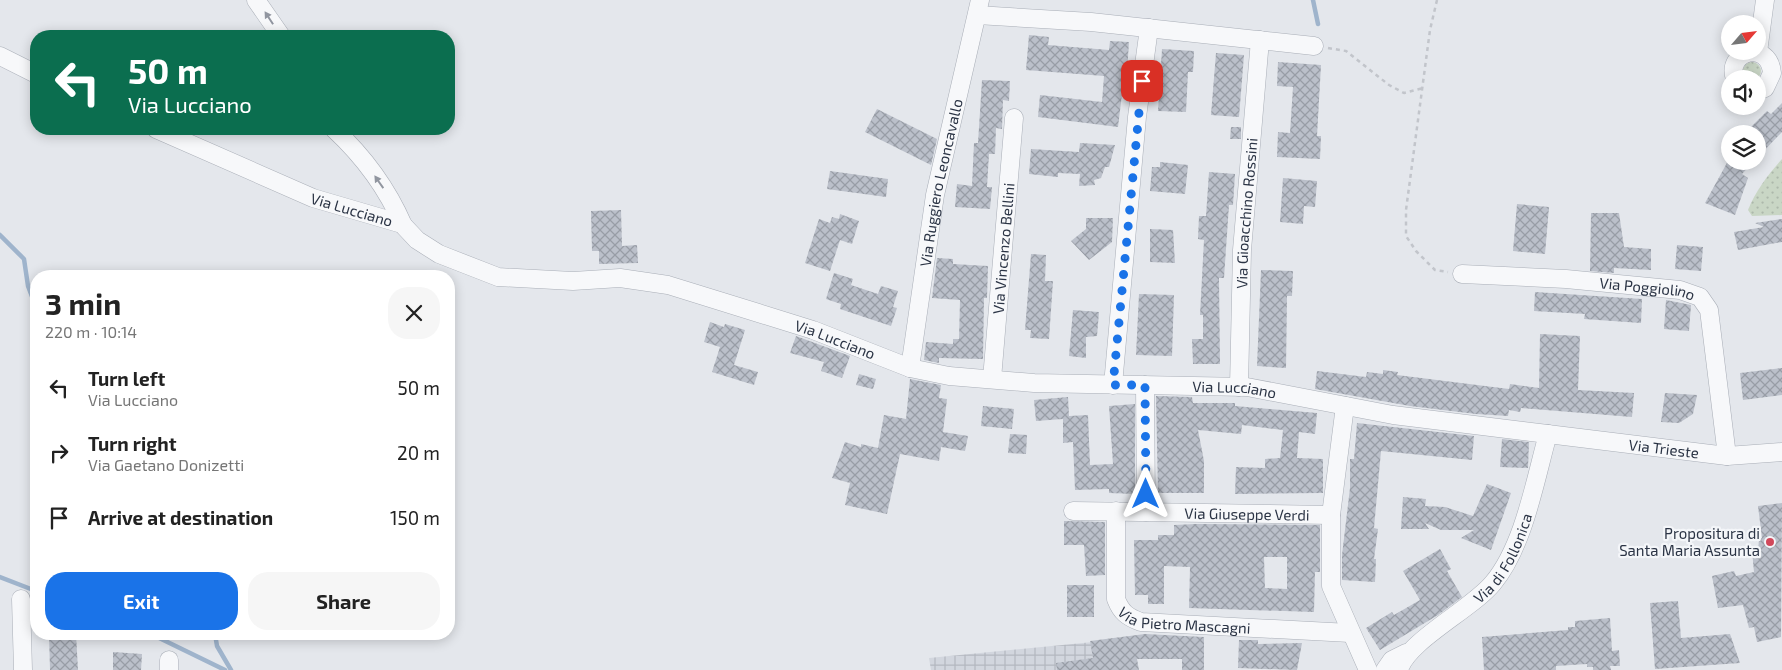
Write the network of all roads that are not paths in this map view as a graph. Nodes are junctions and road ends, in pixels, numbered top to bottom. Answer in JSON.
{"nodes":[{"id":1,"x":256,"y":0,"type":"edge"},
{"id":2,"x":1765,"y":0,"type":"edge"},
{"id":3,"x":979,"y":7,"type":"edge"},
{"id":4,"x":1763,"y":15,"type":"edge"},
{"id":5,"x":1149,"y":28,"type":"junction"},
{"id":6,"x":277,"y":30,"type":"edge"},
{"id":7,"x":1260,"y":40,"type":"junction"},
{"id":8,"x":1314,"y":46,"type":"road end"},
{"id":9,"x":0,"y":56,"type":"edge"},
{"id":10,"x":1766,"y":58,"type":"edge"},
{"id":11,"x":30,"y":71,"type":"edge"},
{"id":12,"x":1768,"y":89,"type":"edge"},
{"id":13,"x":1014,"y":118,"type":"dead end"},
{"id":14,"x":170,"y":135,"type":"edge"},
{"id":15,"x":341,"y":135,"type":"edge"},
{"id":16,"x":403,"y":225,"type":"junction"},
{"id":17,"x":1462,"y":274,"type":"road end"},
{"id":18,"x":910,"y":368,"type":"junction"},
{"id":19,"x":992,"y":379,"type":"junction"},
{"id":20,"x":1113,"y":385,"type":"junction"},
{"id":21,"x":1145,"y":385,"type":"junction"},
{"id":22,"x":1239,"y":387,"type":"junction"},
{"id":23,"x":1345,"y":406,"type":"junction"},
{"id":24,"x":1548,"y":434,"type":"junction"},
{"id":25,"x":1782,"y":452,"type":"edge"},
{"id":26,"x":1727,"y":456,"type":"junction"},
{"id":27,"x":1072,"y":511,"type":"dead end"},
{"id":28,"x":1116,"y":512,"type":"junction"},
{"id":29,"x":1146,"y":512,"type":"junction"},
{"id":30,"x":1331,"y":515,"type":"junction"},
{"id":31,"x":21,"y":599,"type":"dead end"},
{"id":32,"x":1350,"y":633,"type":"junction"},
{"id":33,"x":1411,"y":650,"type":"junction"},
{"id":34,"x":23,"y":670,"type":"edge"},
{"id":35,"x":1368,"y":670,"type":"edge"},
{"id":36,"x":1385,"y":670,"type":"edge"},
{"id":37,"x":1399,"y":670,"type":"edge"}],
"edges":[{"from":6,"to":1,"type":"street","one_way":true},
{"from":2,"to":4,"type":"street"},
{"from":3,"to":5,"type":"street"},
{"from":3,"to":18,"type":"street","name":"Via Ruggiero Leoncavallo"},
{"from":5,"to":7,"type":"street"},
{"from":5,"to":20,"type":"street"},
{"from":7,"to":8,"type":"street"},
{"from":7,"to":22,"type":"street","name":"Via Gioacchino Rossini"},
{"from":9,"to":11,"type":"street"},
{"from":10,"to":12,"type":"street"},
{"from":13,"to":19,"type":"street","name":"Via Vincenzo Bellini"},
{"from":14,"to":16,"type":"street","name":"Via Lucciano"},
{"from":16,"to":15,"type":"street","one_way":true},
{"from":16,"to":18,"type":"street","name":"Via Lucciano"},
{"from":17,"to":26,"type":"street","name":"Via Poggiolino"},
{"from":18,"to":19,"type":"street","name":"Via Lucciano"},
{"from":19,"to":20,"type":"street","name":"Via Lucciano"},
{"from":20,"to":21,"type":"street","name":"Via Lucciano"},
{"from":21,"to":22,"type":"street","name":"Via Lucciano"},
{"from":21,"to":29,"type":"street"},
{"from":22,"to":23,"type":"street","name":"Via Lucciano"},
{"from":23,"to":24,"type":"street","name":"Via Lucciano"},
{"from":23,"to":30,"type":"street"},
{"from":24,"to":26,"type":"street","name":"Via Trieste"},
{"from":24,"to":33,"type":"street","name":"Via di Follonica"},
{"from":25,"to":26,"type":"street","name":"Via Trieste"},
{"from":27,"to":28,"type":"street","name":"Via Giuseppe Verdi"},
{"from":28,"to":29,"type":"street","name":"Via Giuseppe Verdi"},
{"from":28,"to":32,"type":"street","name":"Via Pietro Mascagni"},
{"from":29,"to":30,"type":"street","name":"Via Giuseppe Verdi"},
{"from":30,"to":32,"type":"street"},
{"from":31,"to":34,"type":"street"},
{"from":32,"to":35,"type":"street"},
{"from":33,"to":36,"type":"street","name":"Via di Follonica"},
{"from":33,"to":37,"type":"street","name":"Via di Follonica"}]}
